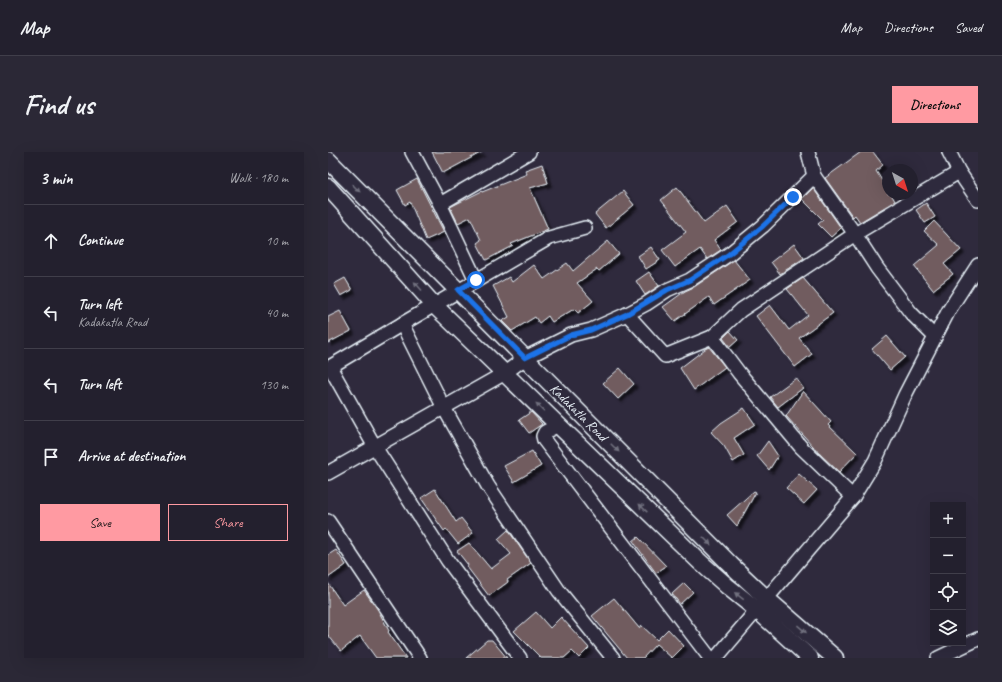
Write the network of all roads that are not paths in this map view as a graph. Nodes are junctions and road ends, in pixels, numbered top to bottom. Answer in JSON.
{"nodes":[{"id":1,"x":412,"y":152,"type":"edge"},
{"id":2,"x":529,"y":152,"type":"edge"},
{"id":3,"x":808,"y":152,"type":"edge"},
{"id":4,"x":949,"y":152,"type":"edge"},
{"id":5,"x":328,"y":160,"type":"edge"},
{"id":6,"x":959,"y":172,"type":"junction"},
{"id":7,"x":814,"y":176,"type":"junction"},
{"id":8,"x":328,"y":187,"type":"edge"},
{"id":9,"x":978,"y":200,"type":"edge"},
{"id":10,"x":440,"y":204,"type":"junction"},
{"id":11,"x":585,"y":228,"type":"dead end"},
{"id":12,"x":855,"y":234,"type":"junction"},
{"id":13,"x":978,"y":265,"type":"edge"},
{"id":14,"x":476,"y":280,"type":"junction"},
{"id":15,"x":458,"y":290,"type":"junction"},
{"id":16,"x":434,"y":305,"type":"junction"},
{"id":17,"x":627,"y":314,"type":"junction"},
{"id":18,"x":402,"y":324,"type":"junction"},
{"id":19,"x":712,"y":337,"type":"junction"},
{"id":20,"x":935,"y":337,"type":"junction"},
{"id":21,"x":525,"y":358,"type":"junction"},
{"id":22,"x":329,"y":368,"type":"edge"},
{"id":23,"x":505,"y":373,"type":"junction"},
{"id":24,"x":444,"y":408,"type":"junction"},
{"id":25,"x":558,"y":425,"type":"junction"},
{"id":26,"x":375,"y":447,"type":"junction"},
{"id":27,"x":328,"y":473,"type":"edge"},
{"id":28,"x":853,"y":497,"type":"junction"},
{"id":29,"x":328,"y":521,"type":"edge"},
{"id":30,"x":762,"y":605,"type":"junction"},
{"id":31,"x":978,"y":639,"type":"edge"},
{"id":32,"x":724,"y":655,"type":"edge"},
{"id":33,"x":420,"y":658,"type":"edge"},
{"id":34,"x":520,"y":658,"type":"edge"},
{"id":35,"x":613,"y":658,"type":"edge"},
{"id":36,"x":710,"y":658,"type":"edge"},
{"id":37,"x":810,"y":658,"type":"edge"},
{"id":38,"x":835,"y":658,"type":"edge"},
{"id":39,"x":938,"y":658,"type":"edge"}],
"edges":[{"from":1,"to":10,"type":"street"},
{"from":2,"to":10,"type":"street"},
{"from":3,"to":7,"type":"street"},
{"from":4,"to":6,"type":"street"},
{"from":5,"to":15,"type":"street","name":"Kadakatla Road","one_way":true},
{"from":6,"to":9,"type":"street"},
{"from":6,"to":12,"type":"street"},
{"from":7,"to":12,"type":"street"},
{"from":7,"to":17,"type":"street"},
{"from":16,"to":8,"type":"street","name":"Kadakatla Road","one_way":true},
{"from":10,"to":14,"type":"street"},
{"from":11,"to":14,"type":"street"},
{"from":12,"to":19,"type":"street"},
{"from":12,"to":20,"type":"street"},
{"from":13,"to":20,"type":"street"},
{"from":14,"to":15,"type":"street"},
{"from":15,"to":16,"type":"street"},
{"from":15,"to":21,"type":"street","name":"Kadakatla Road"},
{"from":16,"to":18,"type":"street"},
{"from":16,"to":23,"type":"street","name":"Kadakatla Road"},
{"from":17,"to":19,"type":"street"},
{"from":17,"to":21,"type":"street"},
{"from":18,"to":22,"type":"street"},
{"from":18,"to":24,"type":"street"},
{"from":19,"to":28,"type":"street"},
{"from":20,"to":28,"type":"street"},
{"from":21,"to":23,"type":"street"},
{"from":21,"to":30,"type":"street","name":"Kadakatla Road","one_way":true},
{"from":22,"to":26,"type":"street"},
{"from":23,"to":24,"type":"street"},
{"from":25,"to":23,"type":"street","name":"Kadakatla Road","one_way":true},
{"from":24,"to":26,"type":"street"},
{"from":24,"to":35,"type":"street"},
{"from":30,"to":25,"type":"street","name":"Kadakatla Road","one_way":true},
{"from":25,"to":36,"type":"street"},
{"from":26,"to":27,"type":"street"},
{"from":26,"to":34,"type":"street"},
{"from":28,"to":30,"type":"street"},
{"from":29,"to":33,"type":"street"},
{"from":30,"to":32,"type":"street"},
{"from":30,"to":37,"type":"street","name":"Kadakatla Road"},
{"from":30,"to":38,"type":"street","name":"Kadakatla Road","one_way":true},
{"from":31,"to":39,"type":"street"}]}
